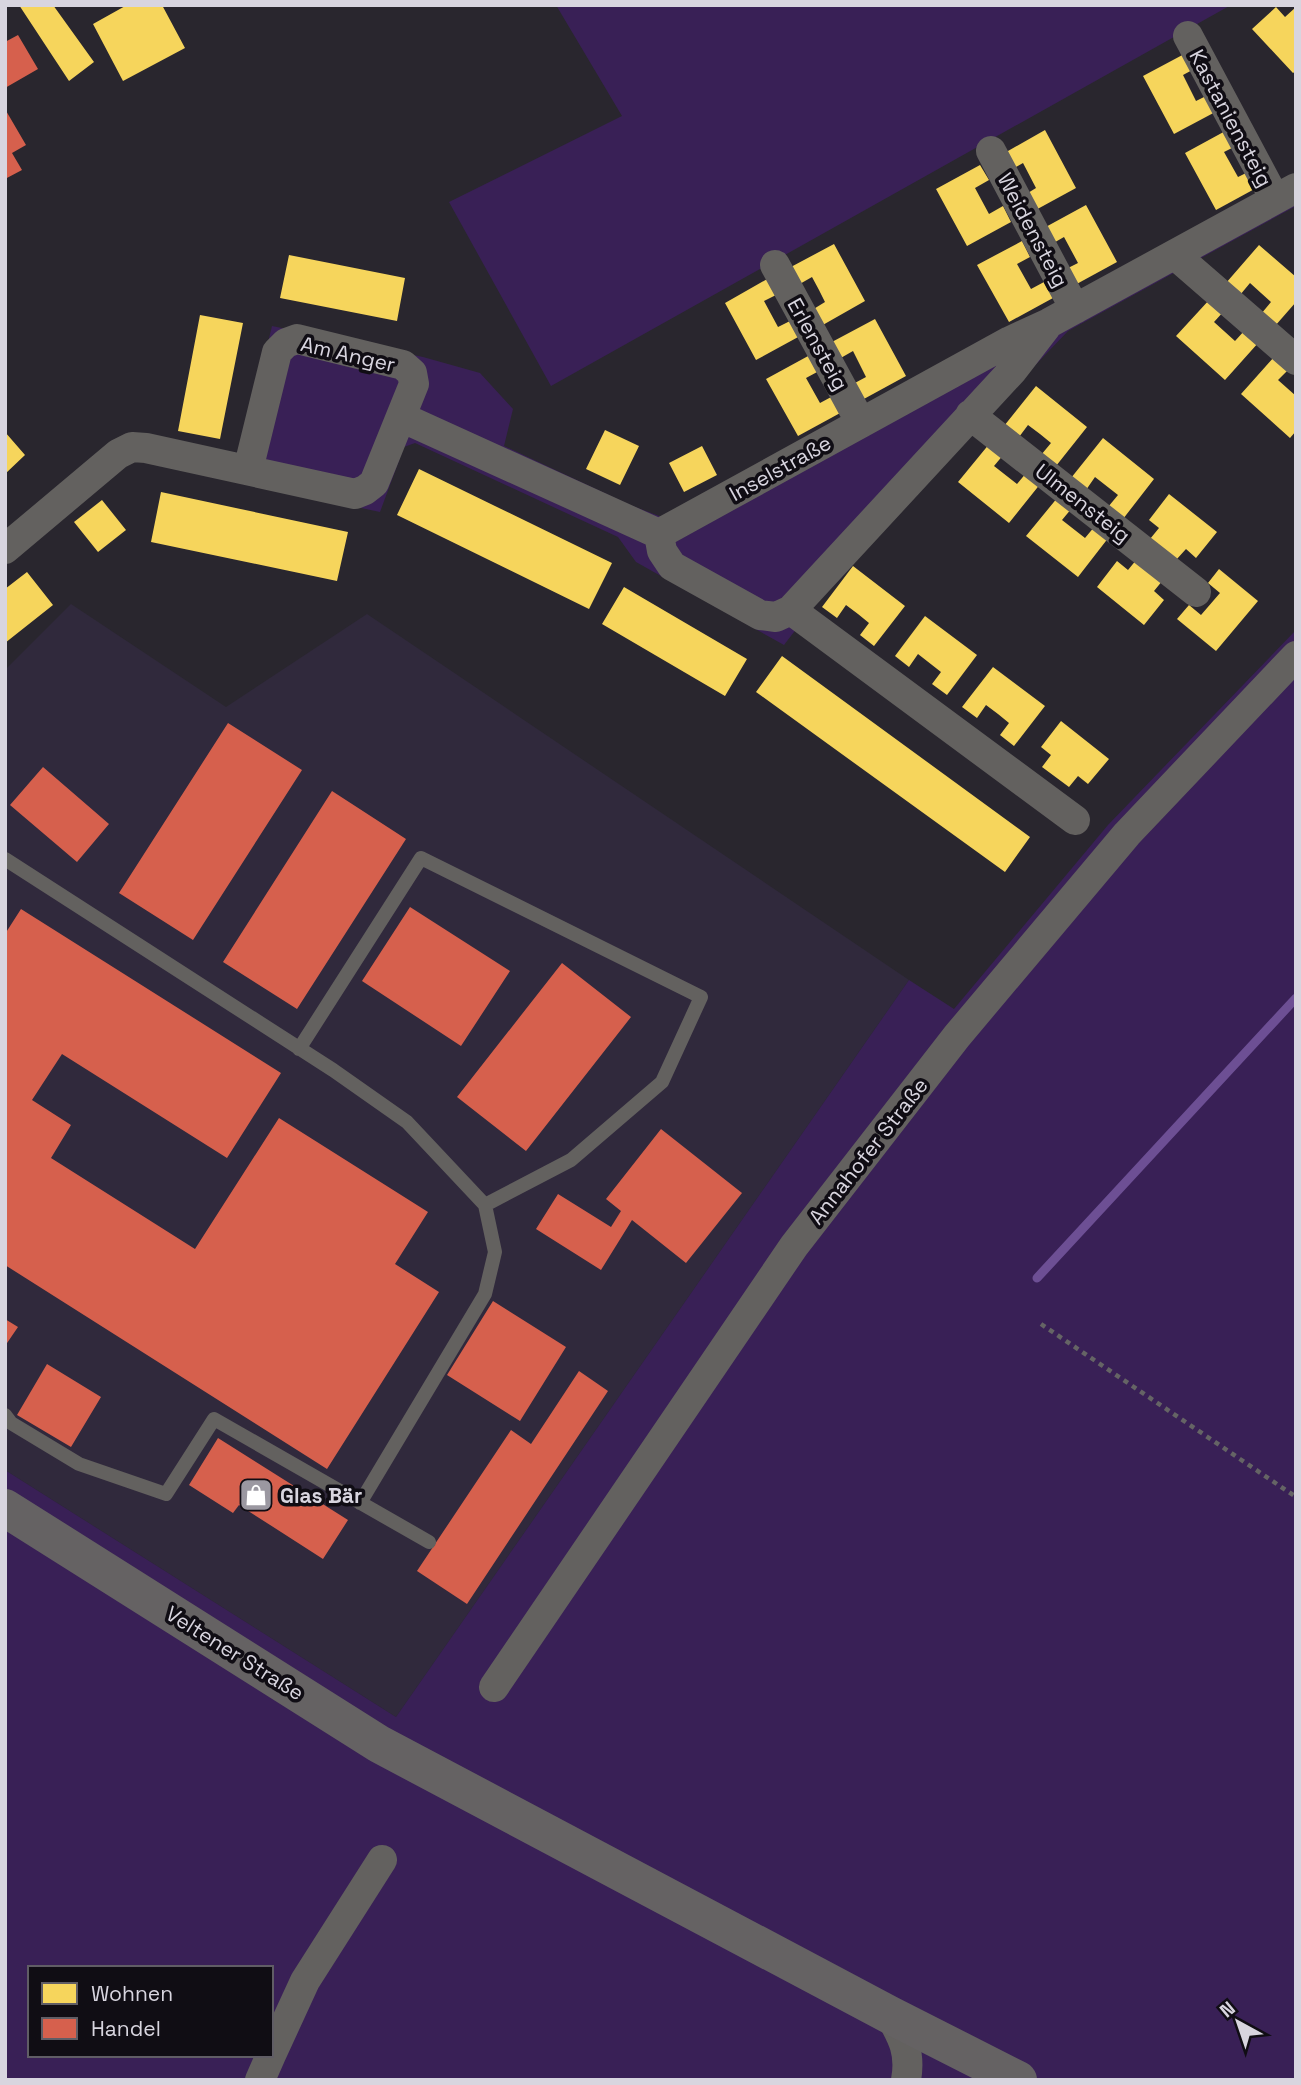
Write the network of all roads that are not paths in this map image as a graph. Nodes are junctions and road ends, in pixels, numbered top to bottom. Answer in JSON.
{"nodes":[{"id":1,"x":1188,"y":36,"type":"dead end"},
{"id":2,"x":991,"y":151,"type":"dead end"},
{"id":3,"x":1285,"y":194,"type":"edge"},
{"id":4,"x":1175,"y":255,"type":"junction"},
{"id":5,"x":775,"y":265,"type":"dead end"},
{"id":6,"x":1062,"y":316,"type":"junction"},
{"id":7,"x":1296,"y":360,"type":"edge"},
{"id":8,"x":970,"y":415,"type":"junction"},
{"id":9,"x":401,"y":417,"type":"junction"},
{"id":10,"x":861,"y":423,"type":"junction"},
{"id":11,"x":248,"y":470,"type":"junction"},
{"id":12,"x":659,"y":534,"type":"junction"},
{"id":13,"x":5,"y":549,"type":"edge"},
{"id":14,"x":1196,"y":592,"type":"dead end"},
{"id":15,"x":790,"y":610,"type":"junction"},
{"id":16,"x":1296,"y":656,"type":"edge"},
{"id":17,"x":1074,"y":820,"type":"dead end"},
{"id":18,"x":5,"y":859,"type":"edge"},
{"id":19,"x":299,"y":1048,"type":"junction"},
{"id":20,"x":485,"y":1205,"type":"junction"},
{"id":21,"x":5,"y":1415,"type":"edge"},
{"id":22,"x":360,"y":1503,"type":"junction"},
{"id":23,"x":5,"y":1507,"type":"edge"},
{"id":24,"x":429,"y":1542,"type":"dead end"},
{"id":25,"x":494,"y":1687,"type":"dead end"},
{"id":26,"x":382,"y":1860,"type":"dead end"},
{"id":27,"x":890,"y":2015,"type":"junction"},
{"id":28,"x":273,"y":2051,"type":"edge"},
{"id":29,"x":270,"y":2057,"type":"edge"},
{"id":30,"x":260,"y":2080,"type":"edge"},
{"id":31,"x":906,"y":2080,"type":"edge"},
{"id":32,"x":1018,"y":2080,"type":"edge"}],
"edges":[{"from":1,"to":3,"type":"street","name":"Kastaniensteig"},
{"from":2,"to":6,"type":"street","name":"Weidensteig"},
{"from":3,"to":4,"type":"street","name":"Inselstraße"},
{"from":4,"to":6,"type":"street","name":"Inselstraße"},
{"from":4,"to":7,"type":"street"},
{"from":5,"to":10,"type":"street","name":"Erlensteig"},
{"from":6,"to":8,"type":"street","name":"Inselstraße"},
{"from":6,"to":10,"type":"street","name":"Inselstraße"},
{"from":8,"to":14,"type":"street","name":"Ulmensteig"},
{"from":8,"to":15,"type":"street","name":"Inselstraße"},
{"from":9,"to":11,"type":"street","name":"Am Anger"},
{"from":9,"to":11,"type":"street","name":"Am Anger"},
{"from":9,"to":12,"type":"street"},
{"from":10,"to":12,"type":"street","name":"Inselstraße"},
{"from":11,"to":13,"type":"street","name":"Am Anger"},
{"from":12,"to":15,"type":"street"},
{"from":15,"to":17,"type":"street"},
{"from":16,"to":25,"type":"street","name":"Annahofer Straße"},
{"from":18,"to":19,"type":"lane"},
{"from":19,"to":20,"type":"lane"},
{"from":19,"to":20,"type":"lane"},
{"from":20,"to":22,"type":"lane"},
{"from":21,"to":22,"type":"lane"},
{"from":22,"to":24,"type":"lane"},
{"from":23,"to":27,"type":"main road","name":"Veltener Straße"},
{"from":26,"to":28,"type":"street"},
{"from":27,"to":31,"type":"street"},
{"from":27,"to":32,"type":"main road","name":"Veltener Straße"},
{"from":29,"to":30,"type":"street"}]}
